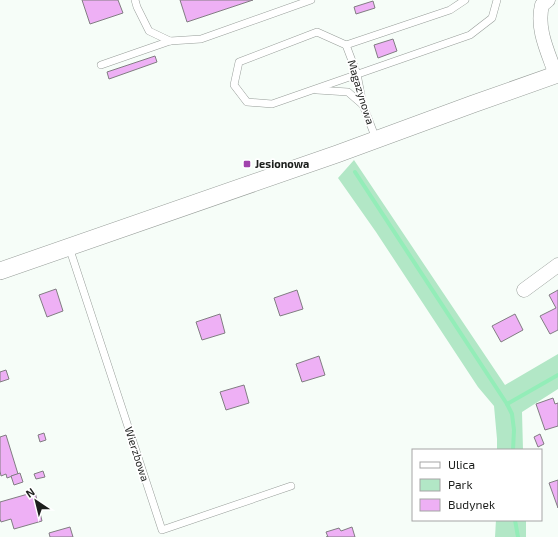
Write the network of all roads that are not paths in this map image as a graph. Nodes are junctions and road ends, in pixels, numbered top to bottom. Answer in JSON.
{"nodes":[{"id":1,"x":135,"y":0,"type":"edge"},
{"id":2,"x":311,"y":0,"type":"edge"},
{"id":3,"x":465,"y":0,"type":"edge"},
{"id":4,"x":497,"y":0,"type":"edge"},
{"id":5,"x":548,"y":0,"type":"edge"},
{"id":6,"x":170,"y":41,"type":"junction"},
{"id":7,"x":346,"y":45,"type":"junction"},
{"id":8,"x":101,"y":65,"type":"dead end"},
{"id":9,"x":357,"y":74,"type":"junction"},
{"id":10,"x":557,"y":74,"type":"edge"},
{"id":11,"x":312,"y":90,"type":"junction"},
{"id":12,"x":363,"y":105,"type":"junction"},
{"id":13,"x":376,"y":139,"type":"junction"},
{"id":14,"x":69,"y":247,"type":"junction"},
{"id":15,"x":558,"y":265,"type":"edge"},
{"id":16,"x":0,"y":271,"type":"edge"},
{"id":17,"x":524,"y":290,"type":"dead end"},
{"id":18,"x":291,"y":486,"type":"dead end"}],
"edges":[{"from":1,"to":6,"type":"lane"},
{"from":2,"to":6,"type":"lane"},
{"from":3,"to":7,"type":"lane"},
{"from":4,"to":9,"type":"lane"},
{"from":5,"to":10,"type":"street"},
{"from":6,"to":8,"type":"lane"},
{"from":7,"to":9,"type":"lane","name":"Magazynowa"},
{"from":7,"to":11,"type":"lane"},
{"from":9,"to":11,"type":"lane"},
{"from":9,"to":12,"type":"lane","name":"Magazynowa"},
{"from":10,"to":13,"type":"street"},
{"from":11,"to":12,"type":"lane"},
{"from":12,"to":13,"type":"lane","name":"Magazynowa"},
{"from":13,"to":14,"type":"street"},
{"from":14,"to":16,"type":"street"},
{"from":14,"to":18,"type":"lane","name":"Wierzbowa"},
{"from":15,"to":17,"type":"street"}]}
